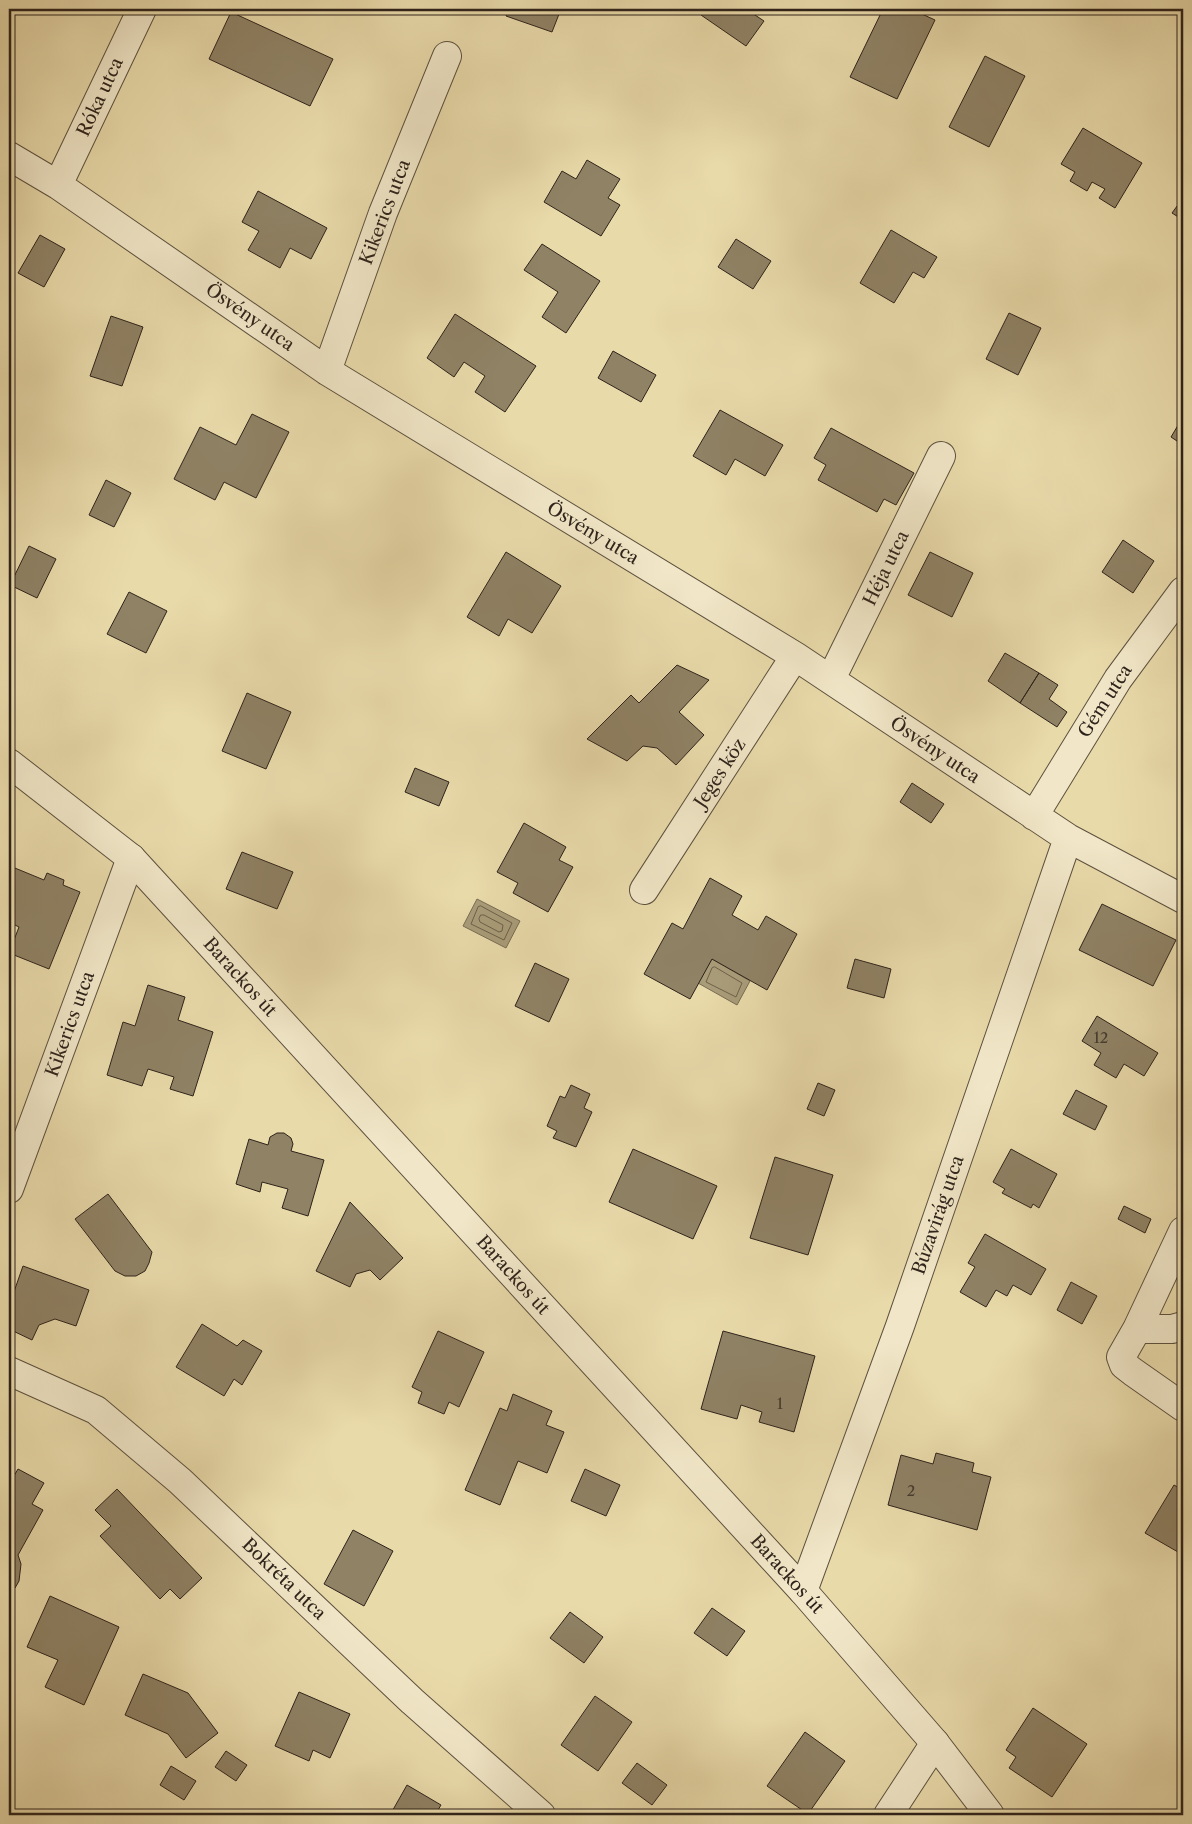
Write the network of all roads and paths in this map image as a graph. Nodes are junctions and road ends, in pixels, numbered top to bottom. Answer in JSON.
{"nodes":[{"id":1,"x":142,"y":9,"type":"edge"},
{"id":2,"x":447,"y":56,"type":"dead end"},
{"id":3,"x":9,"y":156,"type":"edge"},
{"id":4,"x":58,"y":186,"type":"junction"},
{"id":5,"x":327,"y":371,"type":"junction"},
{"id":6,"x":941,"y":456,"type":"dead end"},
{"id":7,"x":1183,"y":591,"type":"edge"},
{"id":8,"x":795,"y":656,"type":"junction"},
{"id":9,"x":831,"y":680,"type":"junction"},
{"id":10,"x":9,"y":764,"type":"edge"},
{"id":11,"x":1034,"y":816,"type":"junction"},
{"id":12,"x":1068,"y":838,"type":"junction"},
{"id":13,"x":132,"y":858,"type":"junction"},
{"id":14,"x":644,"y":890,"type":"dead end"},
{"id":15,"x":1183,"y":899,"type":"edge"},
{"id":16,"x":9,"y":1189,"type":"edge"},
{"id":17,"x":1183,"y":1231,"type":"edge"},
{"id":18,"x":1177,"y":1258,"type":"edge"},
{"id":19,"x":1183,"y":1326,"type":"edge"},
{"id":20,"x":1137,"y":1329,"type":"junction"},
{"id":21,"x":9,"y":1371,"type":"edge"},
{"id":22,"x":1183,"y":1407,"type":"edge"},
{"id":23,"x":803,"y":1591,"type":"junction"},
{"id":24,"x":935,"y":1743,"type":"junction"},
{"id":25,"x":541,"y":1815,"type":"edge"},
{"id":26,"x":888,"y":1815,"type":"edge"},
{"id":27,"x":990,"y":1815,"type":"edge"}],
"edges":[{"from":1,"to":4,"type":"street","name":"Róka utca"},
{"from":2,"to":5,"type":"street","name":"Kikerics utca"},
{"from":3,"to":4,"type":"street","name":"Ösvény utca"},
{"from":4,"to":5,"type":"street","name":"Ösvény utca"},
{"from":5,"to":8,"type":"street","name":"Ösvény utca"},
{"from":6,"to":9,"type":"street","name":"Héja utca"},
{"from":7,"to":11,"type":"street","name":"Gém utca"},
{"from":8,"to":9,"type":"street","name":"Ösvény utca"},
{"from":8,"to":14,"type":"street","name":"Jeges köz"},
{"from":9,"to":11,"type":"street","name":"Ösvény utca"},
{"from":10,"to":13,"type":"street","name":"Barackos út"},
{"from":11,"to":12,"type":"street","name":"Ösvény utca"},
{"from":12,"to":15,"type":"street","name":"Ösvény utca"},
{"from":12,"to":23,"type":"street","name":"Búzavirág utca"},
{"from":13,"to":16,"type":"street","name":"Kikerics utca"},
{"from":13,"to":23,"type":"street","name":"Barackos út"},
{"from":17,"to":18,"type":"street"},
{"from":18,"to":20,"type":"street"},
{"from":19,"to":20,"type":"street"},
{"from":20,"to":22,"type":"street"},
{"from":21,"to":25,"type":"street","name":"Bokréta utca"},
{"from":23,"to":24,"type":"street","name":"Barackos út"},
{"from":24,"to":26,"type":"street"},
{"from":24,"to":27,"type":"street","name":"Barackos út"}]}
